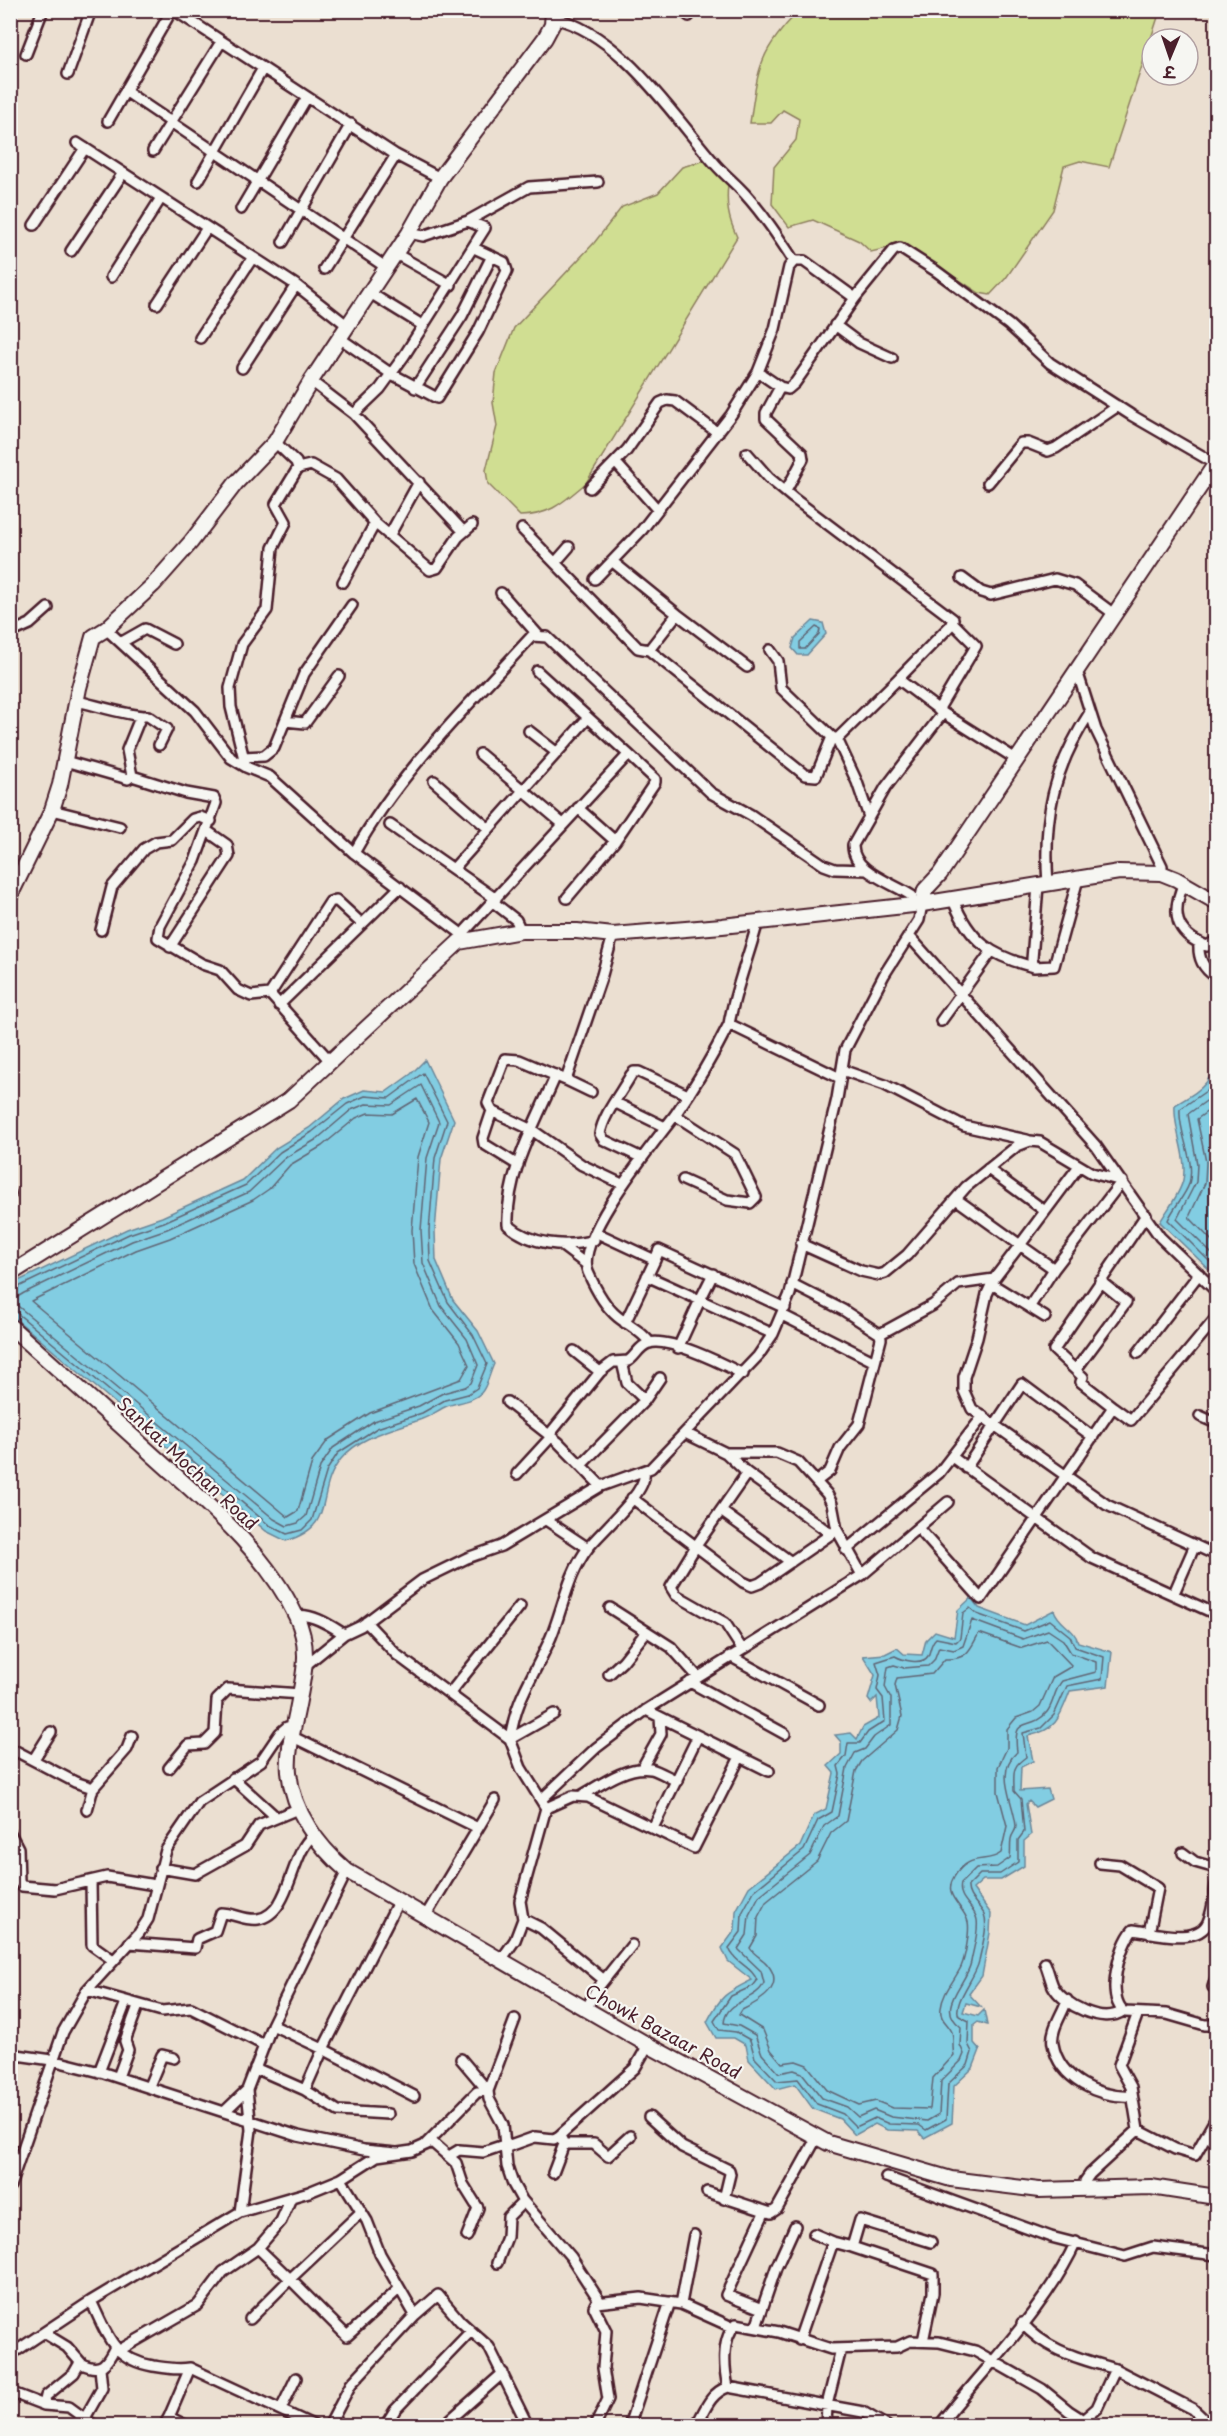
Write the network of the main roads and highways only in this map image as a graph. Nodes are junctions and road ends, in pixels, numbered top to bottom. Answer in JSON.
{"nodes":[{"id":1,"x":553,"y":14,"type":"edge"},
{"id":2,"x":1216,"y":464,"type":"edge"},
{"id":3,"x":10,"y":896,"type":"edge"},
{"id":4,"x":914,"y":902,"type":"junction"},
{"id":5,"x":1216,"y":902,"type":"edge"},
{"id":6,"x":11,"y":1273,"type":"edge"},
{"id":7,"x":10,"y":1326,"type":"edge"},
{"id":8,"x":307,"y":1658,"type":"joint"},
{"id":9,"x":1216,"y":2197,"type":"edge"}],
"edges":[{"from":1,"to":3,"type":"main road"},
{"from":2,"to":4,"type":"main road"},
{"from":4,"to":5,"type":"main road"},
{"from":4,"to":6,"type":"main road"},
{"from":7,"to":8,"type":"main road","name":"Sankat Mochan Road"},
{"from":8,"to":9,"type":"main road","name":"Chowk Bazaar Road"}]}
